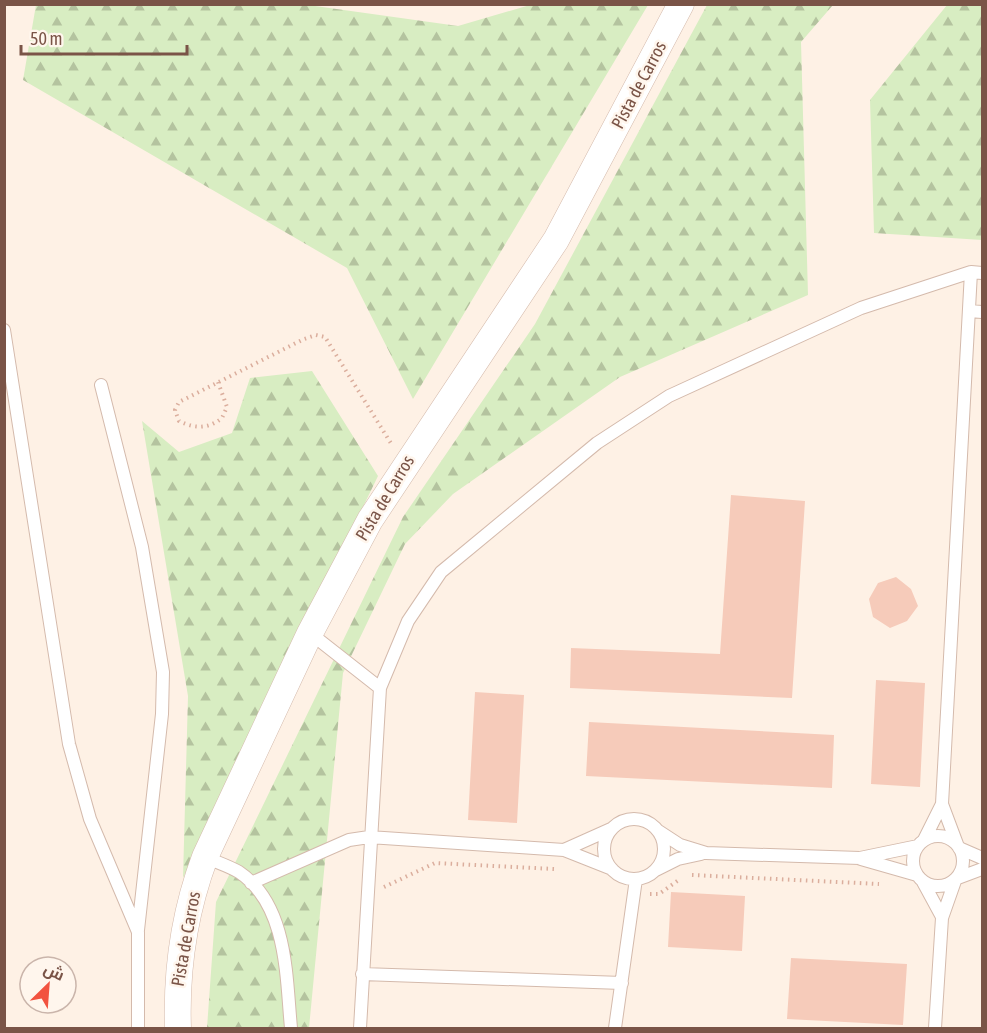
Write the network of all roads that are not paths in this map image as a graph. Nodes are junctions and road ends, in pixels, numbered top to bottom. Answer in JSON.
{"nodes":[{"id":1,"x":681,"y":4,"type":"edge"},
{"id":2,"x":977,"y":273,"type":"edge"},
{"id":3,"x":969,"y":311,"type":"junction"},
{"id":4,"x":982,"y":312,"type":"edge"},
{"id":5,"x":4,"y":330,"type":"edge"},
{"id":6,"x":101,"y":385,"type":"dead end"},
{"id":7,"x":310,"y":633,"type":"junction"},
{"id":8,"x":380,"y":688,"type":"junction"},
{"id":9,"x":942,"y":804,"type":"junction"},
{"id":10,"x":611,"y":829,"type":"junction"},
{"id":11,"x":657,"y":830,"type":"junction"},
{"id":12,"x":369,"y":837,"type":"junction"},
{"id":13,"x":921,"y":843,"type":"junction"},
{"id":14,"x":958,"y":846,"type":"junction"},
{"id":15,"x":564,"y":850,"type":"junction"},
{"id":16,"x":706,"y":853,"type":"junction"},
{"id":17,"x":205,"y":857,"type":"junction"},
{"id":18,"x":860,"y":858,"type":"junction"},
{"id":19,"x":982,"y":858,"type":"edge"},
{"id":20,"x":612,"y":869,"type":"junction"},
{"id":21,"x":982,"y":869,"type":"edge"},
{"id":22,"x":652,"y":873,"type":"junction"},
{"id":23,"x":636,"y":879,"type":"junction"},
{"id":24,"x":920,"y":879,"type":"junction"},
{"id":25,"x":957,"y":879,"type":"junction"},
{"id":26,"x":251,"y":883,"type":"junction"},
{"id":27,"x":942,"y":918,"type":"junction"},
{"id":28,"x":138,"y":932,"type":"junction"},
{"id":29,"x":362,"y":974,"type":"junction"},
{"id":30,"x":622,"y":983,"type":"junction"},
{"id":31,"x":138,"y":1029,"type":"edge"},
{"id":32,"x":178,"y":1029,"type":"edge"},
{"id":33,"x":291,"y":1029,"type":"edge"},
{"id":34,"x":360,"y":1029,"type":"edge"},
{"id":35,"x":615,"y":1029,"type":"edge"},
{"id":36,"x":935,"y":1029,"type":"edge"}],
"edges":[{"from":1,"to":7,"type":"street","name":"Pista de Carros"},
{"from":2,"to":3,"type":"lane"},
{"from":2,"to":8,"type":"lane"},
{"from":3,"to":4,"type":"lane"},
{"from":3,"to":9,"type":"lane"},
{"from":5,"to":28,"type":"lane"},
{"from":6,"to":28,"type":"lane"},
{"from":7,"to":8,"type":"lane"},
{"from":7,"to":17,"type":"street","name":"Pista de Carros"},
{"from":8,"to":12,"type":"lane"},
{"from":9,"to":13,"type":"lane"},
{"from":9,"to":14,"type":"lane"},
{"from":10,"to":11,"type":"lane"},
{"from":10,"to":15,"type":"lane"},
{"from":10,"to":20,"type":"lane"},
{"from":11,"to":16,"type":"lane"},
{"from":11,"to":22,"type":"lane"},
{"from":12,"to":15,"type":"lane"},
{"from":12,"to":26,"type":"lane"},
{"from":12,"to":29,"type":"lane"},
{"from":13,"to":14,"type":"lane"},
{"from":13,"to":18,"type":"lane"},
{"from":13,"to":24,"type":"lane"},
{"from":14,"to":19,"type":"lane"},
{"from":14,"to":25,"type":"lane"},
{"from":15,"to":20,"type":"lane"},
{"from":16,"to":18,"type":"lane"},
{"from":16,"to":22,"type":"lane"},
{"from":17,"to":26,"type":"lane"},
{"from":17,"to":32,"type":"street","name":"Pista de Carros"},
{"from":18,"to":24,"type":"lane"},
{"from":20,"to":23,"type":"lane"},
{"from":21,"to":25,"type":"lane"},
{"from":22,"to":23,"type":"lane"},
{"from":23,"to":30,"type":"lane"},
{"from":24,"to":25,"type":"lane"},
{"from":24,"to":27,"type":"lane"},
{"from":25,"to":27,"type":"lane"},
{"from":26,"to":33,"type":"lane"},
{"from":27,"to":36,"type":"lane"},
{"from":28,"to":31,"type":"lane"},
{"from":29,"to":30,"type":"lane"},
{"from":29,"to":34,"type":"lane"},
{"from":30,"to":35,"type":"lane"}]}
